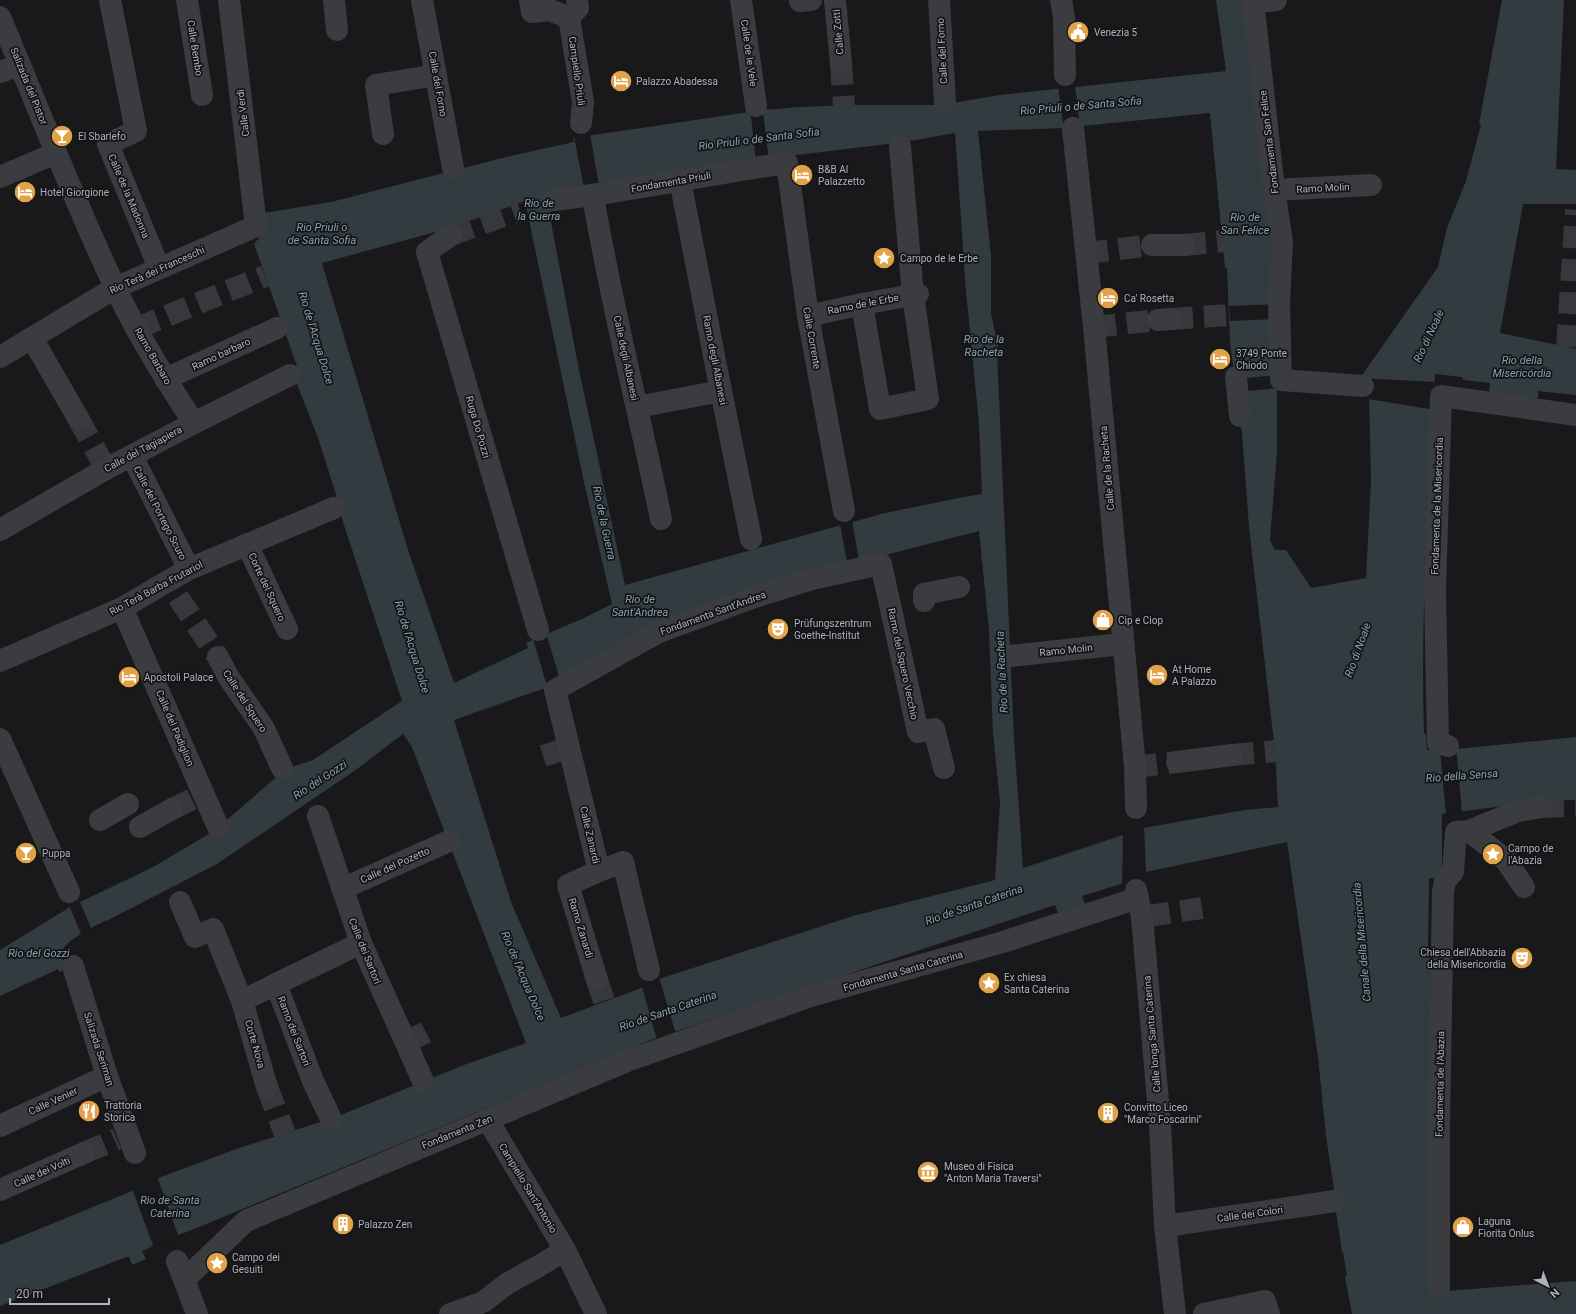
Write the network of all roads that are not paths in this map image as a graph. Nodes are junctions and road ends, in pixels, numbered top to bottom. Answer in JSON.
{"nodes":[{"id":1,"x":110,"y":0,"type":"edge"},
{"id":2,"x":187,"y":0,"type":"edge"},
{"id":3,"x":229,"y":0,"type":"edge"},
{"id":4,"x":334,"y":0,"type":"edge"},
{"id":5,"x":422,"y":0,"type":"edge"},
{"id":6,"x":530,"y":0,"type":"edge"},
{"id":7,"x":742,"y":0,"type":"edge"},
{"id":8,"x":835,"y":0,"type":"edge"},
{"id":9,"x":939,"y":0,"type":"edge"},
{"id":10,"x":1061,"y":0,"type":"edge"},
{"id":11,"x":1276,"y":0,"type":"edge"},
{"id":12,"x":1253,"y":1,"type":"edge"},
{"id":13,"x":573,"y":9,"type":"edge"},
{"id":14,"x":0,"y":17,"type":"edge"},
{"id":15,"x":337,"y":30,"type":"dead end"},
{"id":16,"x":841,"y":63,"type":"tunnel mouth"},
{"id":17,"x":20,"y":65,"type":"junction"},
{"id":18,"x":0,"y":72,"type":"edge"},
{"id":19,"x":436,"y":75,"type":"junction"},
{"id":20,"x":1065,"y":75,"type":"dead end"},
{"id":21,"x":202,"y":95,"type":"dead end"},
{"id":22,"x":945,"y":102,"type":"dead end"},
{"id":23,"x":756,"y":106,"type":"dead end"},
{"id":24,"x":581,"y":123,"type":"dead end"},
{"id":25,"x":1073,"y":128,"type":"dead end"},
{"id":26,"x":383,"y":134,"type":"dead end"},
{"id":27,"x":900,"y":147,"type":"dead end"},
{"id":28,"x":56,"y":153,"type":"junction"},
{"id":29,"x":787,"y":163,"type":"joint"},
{"id":30,"x":453,"y":168,"type":"dead end"},
{"id":31,"x":0,"y":177,"type":"edge"},
{"id":32,"x":680,"y":180,"type":"junction"},
{"id":33,"x":1371,"y":185,"type":"dead end"},
{"id":34,"x":1274,"y":190,"type":"junction"},
{"id":35,"x":593,"y":196,"type":"junction"},
{"id":36,"x":554,"y":200,"type":"dead end"},
{"id":37,"x":256,"y":226,"type":"joint"},
{"id":38,"x":451,"y":235,"type":"tunnel mouth"},
{"id":39,"x":1152,"y":245,"type":"tunnel mouth"},
{"id":40,"x":1184,"y":245,"type":"tunnel mouth"},
{"id":41,"x":159,"y":268,"type":"junction"},
{"id":42,"x":115,"y":288,"type":"junction"},
{"id":43,"x":915,"y":295,"type":"junction"},
{"id":44,"x":862,"y":304,"type":"junction"},
{"id":45,"x":808,"y":316,"type":"junction"},
{"id":46,"x":277,"y":328,"type":"dead end"},
{"id":47,"x":32,"y":338,"type":"junction"},
{"id":48,"x":0,"y":357,"type":"edge"},
{"id":49,"x":290,"y":375,"type":"dead end"},
{"id":50,"x":1236,"y":376,"type":"dead end"},
{"id":51,"x":166,"y":379,"type":"junction"},
{"id":52,"x":1363,"y":386,"type":"dead end"},
{"id":53,"x":721,"y":391,"type":"junction"},
{"id":54,"x":637,"y":407,"type":"junction"},
{"id":55,"x":1576,"y":415,"type":"edge"},
{"id":56,"x":1240,"y":416,"type":"dead end"},
{"id":57,"x":78,"y":418,"type":"tunnel mouth"},
{"id":58,"x":194,"y":423,"type":"junction"},
{"id":59,"x":132,"y":456,"type":"junction"},
{"id":60,"x":334,"y":508,"type":"dead end"},
{"id":61,"x":844,"y":511,"type":"dead end"},
{"id":62,"x":661,"y":519,"type":"dead end"},
{"id":63,"x":0,"y":530,"type":"edge"},
{"id":64,"x":751,"y":539,"type":"dead end"},
{"id":65,"x":247,"y":544,"type":"junction"},
{"id":66,"x":881,"y":564,"type":"joint"},
{"id":67,"x":189,"y":569,"type":"junction"},
{"id":68,"x":959,"y":587,"type":"dead end"},
{"id":69,"x":924,"y":601,"type":"dead end"},
{"id":70,"x":122,"y":608,"type":"junction"},
{"id":71,"x":287,"y":629,"type":"dead end"},
{"id":72,"x":538,"y":630,"type":"dead end"},
{"id":73,"x":1122,"y":644,"type":"junction"},
{"id":74,"x":218,"y":656,"type":"tunnel mouth"},
{"id":75,"x":1010,"y":656,"type":"dead end"},
{"id":76,"x":0,"y":661,"type":"edge"},
{"id":77,"x":555,"y":690,"type":"joint"},
{"id":78,"x":0,"y":739,"type":"edge"},
{"id":79,"x":1448,"y":746,"type":"dead end"},
{"id":80,"x":1232,"y":756,"type":"tunnel mouth"},
{"id":81,"x":1177,"y":762,"type":"tunnel mouth"},
{"id":82,"x":282,"y":768,"type":"dead end"},
{"id":83,"x":944,"y":768,"type":"dead end"},
{"id":84,"x":128,"y":804,"type":"dead end"},
{"id":85,"x":1542,"y":807,"type":"tunnel mouth"},
{"id":86,"x":1136,"y":808,"type":"dead end"},
{"id":87,"x":172,"y":809,"type":"tunnel mouth"},
{"id":88,"x":318,"y":816,"type":"dead end"},
{"id":89,"x":100,"y":820,"type":"dead end"},
{"id":90,"x":140,"y":827,"type":"dead end"},
{"id":91,"x":218,"y":827,"type":"dead end"},
{"id":92,"x":1469,"y":831,"type":"junction"},
{"id":93,"x":449,"y":841,"type":"dead end"},
{"id":94,"x":599,"y":871,"type":"junction"},
{"id":95,"x":1524,"y":887,"type":"dead end"},
{"id":96,"x":342,"y":889,"type":"junction"},
{"id":97,"x":69,"y":892,"type":"dead end"},
{"id":98,"x":1137,"y":894,"type":"joint"},
{"id":99,"x":180,"y":902,"type":"dead end"},
{"id":100,"x":361,"y":943,"type":"junction"},
{"id":101,"x":73,"y":966,"type":"dead end"},
{"id":102,"x":649,"y":970,"type":"dead end"},
{"id":103,"x":597,"y":980,"type":"tunnel mouth"},
{"id":104,"x":276,"y":984,"type":"junction"},
{"id":105,"x":241,"y":999,"type":"junction"},
{"id":106,"x":668,"y":1045,"type":"joint"},
{"id":107,"x":107,"y":1076,"type":"junction"},
{"id":108,"x":424,"y":1081,"type":"dead end"},
{"id":109,"x":267,"y":1087,"type":"tunnel mouth"},
{"id":110,"x":331,"y":1119,"type":"dead end"},
{"id":111,"x":489,"y":1119,"type":"junction"},
{"id":112,"x":0,"y":1126,"type":"edge"},
{"id":113,"x":127,"y":1142,"type":"dead end"},
{"id":114,"x":84,"y":1154,"type":"tunnel mouth"},
{"id":115,"x":0,"y":1190,"type":"edge"},
{"id":116,"x":1335,"y":1201,"type":"dead end"},
{"id":117,"x":1165,"y":1226,"type":"junction"},
{"id":118,"x":566,"y":1253,"type":"junction"},
{"id":119,"x":1439,"y":1287,"type":"dead end"},
{"id":120,"x":485,"y":1308,"type":"edge"},
{"id":121,"x":197,"y":1314,"type":"edge"},
{"id":122,"x":450,"y":1314,"type":"edge"},
{"id":123,"x":596,"y":1314,"type":"edge"},
{"id":124,"x":1175,"y":1314,"type":"edge"},
{"id":125,"x":1204,"y":1314,"type":"edge"},
{"id":126,"x":1269,"y":1314,"type":"edge"}],
"edges":[{"from":1,"to":41,"type":"street","name":"Calle de la Madonna"},
{"from":2,"to":21,"type":"street","name":"Calle Bembo"},
{"from":3,"to":37,"type":"street","name":"Calle Verdi"},
{"from":4,"to":15,"type":"street"},
{"from":5,"to":19,"type":"street","name":"Calle del Forno"},
{"from":6,"to":13,"type":"street"},
{"from":7,"to":23,"type":"street","name":"Calle de le Vele"},
{"from":8,"to":16,"type":"street","name":"Calle Zotti"},
{"from":9,"to":22,"type":"street","name":"Calle del Forno"},
{"from":10,"to":20,"type":"street"},
{"from":11,"to":12,"type":"street"},
{"from":12,"to":34,"type":"street","name":"Fondamenta San Felice"},
{"from":13,"to":24,"type":"street","name":"Campiello Priuli"},
{"from":14,"to":17,"type":"street","name":"Salizada del Pistor"},
{"from":17,"to":18,"type":"street"},
{"from":17,"to":28,"type":"street","name":"Salizada del Pistor"},
{"from":19,"to":26,"type":"street"},
{"from":19,"to":30,"type":"street","name":"Calle del Forno"},
{"from":25,"to":73,"type":"street","name":"Calle de la Racheta"},
{"from":27,"to":43,"type":"street"},
{"from":28,"to":31,"type":"street"},
{"from":28,"to":42,"type":"street","name":"Salizada del Pistor"},
{"from":29,"to":32,"type":"street","name":"Fondamenta Priuli"},
{"from":29,"to":45,"type":"street","name":"Calle Corrente"},
{"from":32,"to":35,"type":"street","name":"Fondamenta Priuli"},
{"from":32,"to":53,"type":"street","name":"Ramo degli Albanesi"},
{"from":33,"to":34,"type":"street","name":"Ramo Molin"},
{"from":34,"to":52,"type":"street","name":"Fondamenta San Felice"},
{"from":35,"to":36,"type":"street","name":"Fondamenta Priuli"},
{"from":35,"to":54,"type":"street","name":"Calle degli Albanesi"},
{"from":37,"to":41,"type":"street","name":"Rio Terà dei Franceschi"},
{"from":38,"to":72,"type":"street","name":"Ruga Do Pozzi"},
{"from":39,"to":40,"type":"street"},
{"from":41,"to":42,"type":"street","name":"Rio Terà dei Franceschi"},
{"from":42,"to":47,"type":"street","name":"Rio Terà dei Franceschi"},
{"from":42,"to":51,"type":"street","name":"Ramo Barbaro"},
{"from":43,"to":44,"type":"street","name":"Ramo de le Erbe"},
{"from":43,"to":44,"type":"street"},
{"from":44,"to":45,"type":"street","name":"Ramo de le Erbe"},
{"from":45,"to":61,"type":"street","name":"Calle Corrente"},
{"from":46,"to":51,"type":"street","name":"Ramo barbaro"},
{"from":47,"to":48,"type":"street","name":"Rio Terà dei Franceschi"},
{"from":47,"to":57,"type":"street"},
{"from":49,"to":58,"type":"street","name":"Calle del Tagiapiera"},
{"from":50,"to":56,"type":"street"},
{"from":51,"to":58,"type":"street","name":"Ramo Barbaro"},
{"from":53,"to":54,"type":"street"},
{"from":53,"to":64,"type":"street","name":"Ramo degli Albanesi"},
{"from":54,"to":62,"type":"street","name":"Calle degli Albanesi"},
{"from":55,"to":79,"type":"street","name":"Fondamenta de la Misericordia"},
{"from":58,"to":59,"type":"street","name":"Calle del Tagiapiera"},
{"from":59,"to":63,"type":"street","name":"Calle del Tagiapiera"},
{"from":59,"to":67,"type":"street","name":"Calle del Portego Scuro"},
{"from":60,"to":65,"type":"street","name":"Rio Terà Barba Frutariol"},
{"from":65,"to":67,"type":"street","name":"Rio Terà Barba Frutariol"},
{"from":65,"to":71,"type":"street","name":"Corte del Squero"},
{"from":66,"to":77,"type":"street","name":"Fondamenta Sant'Andrea"},
{"from":66,"to":83,"type":"street","name":"Ramo del Squero Vecchio"},
{"from":67,"to":70,"type":"street","name":"Rio Terà Barba Frutariol"},
{"from":68,"to":69,"type":"street"},
{"from":70,"to":76,"type":"street","name":"Rio Terà Barba Frutariol"},
{"from":70,"to":91,"type":"street","name":"Calle del Padiglion"},
{"from":73,"to":75,"type":"street","name":"Ramo Molin"},
{"from":73,"to":86,"type":"street","name":"Calle de la Racheta"},
{"from":74,"to":82,"type":"street","name":"Calle del Squero"},
{"from":77,"to":94,"type":"street","name":"Calle Zanardi"},
{"from":78,"to":97,"type":"street"},
{"from":80,"to":81,"type":"street"},
{"from":84,"to":89,"type":"street"},
{"from":85,"to":92,"type":"street"},
{"from":87,"to":90,"type":"street"},
{"from":88,"to":96,"type":"street","name":"Calle dei Sartori"},
{"from":92,"to":95,"type":"street"},
{"from":92,"to":119,"type":"street","name":"Fondamenta de l'Abazia"},
{"from":93,"to":96,"type":"street","name":"Calle del Pozetto"},
{"from":94,"to":102,"type":"street","name":"Calle Zanardi"},
{"from":94,"to":103,"type":"street","name":"Ramo Zanardi"},
{"from":96,"to":100,"type":"street","name":"Calle dei Sartori"},
{"from":98,"to":106,"type":"street","name":"Fondamenta Santa Caterina"},
{"from":98,"to":117,"type":"street","name":"Calle longa Santa Caterina"},
{"from":99,"to":105,"type":"street","name":"Corte Nova"},
{"from":100,"to":104,"type":"street","name":"Ramo dei Sartori"},
{"from":100,"to":108,"type":"street","name":"Calle dei Sartori"},
{"from":101,"to":107,"type":"street","name":"Salizada Seriman"},
{"from":104,"to":105,"type":"street"},
{"from":104,"to":110,"type":"street","name":"Ramo dei Sartori"},
{"from":105,"to":109,"type":"street","name":"Corte Nova"},
{"from":106,"to":111,"type":"street","name":"Fondamenta Zen"},
{"from":107,"to":112,"type":"street","name":"Calle Venier"},
{"from":107,"to":113,"type":"street","name":"Salizada Seriman"},
{"from":111,"to":118,"type":"street","name":"Campiello Sant'Antonio"},
{"from":111,"to":121,"type":"street","name":"Fondamenta Zen"},
{"from":114,"to":115,"type":"street","name":"Calle dei Volti"},
{"from":116,"to":117,"type":"street","name":"Calle dei Colori"},
{"from":117,"to":124,"type":"street","name":"Calle longa Santa Caterina"},
{"from":118,"to":120,"type":"street"},
{"from":118,"to":123,"type":"street","name":"Campiello Sant'Antonio"},
{"from":120,"to":122,"type":"street"},
{"from":125,"to":126,"type":"street"}]}
